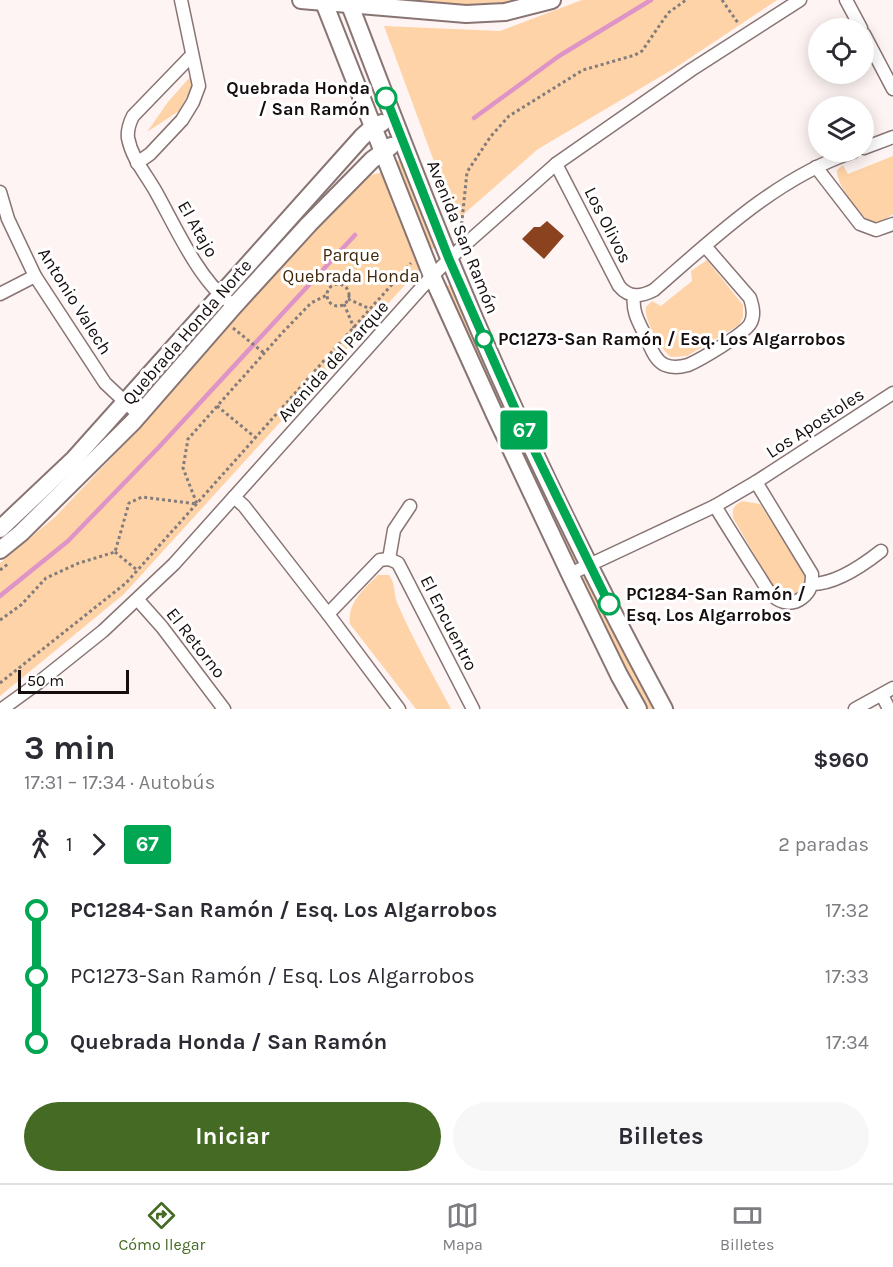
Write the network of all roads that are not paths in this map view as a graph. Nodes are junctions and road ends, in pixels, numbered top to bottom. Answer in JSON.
{"nodes":[{"id":1,"x":181,"y":0,"type":"edge"},
{"id":2,"x":301,"y":0,"type":"edge"},
{"id":3,"x":552,"y":0,"type":"edge"},
{"id":4,"x":800,"y":0,"type":"edge"},
{"id":5,"x":846,"y":0,"type":"edge"},
{"id":6,"x":324,"y":1,"type":"edge"},
{"id":7,"x":348,"y":2,"type":"edge"},
{"id":8,"x":856,"y":18,"type":"edge"},
{"id":9,"x":874,"y":53,"type":"edge"},
{"id":10,"x":192,"y":55,"type":"junction"},
{"id":11,"x":893,"y":89,"type":"edge"},
{"id":12,"x":394,"y":118,"type":"junction"},
{"id":13,"x":373,"y":127,"type":"junction"},
{"id":14,"x":893,"y":137,"type":"edge"},
{"id":15,"x":402,"y":140,"type":"junction"},
{"id":16,"x":874,"y":144,"type":"edge"},
{"id":17,"x":383,"y":150,"type":"junction"},
{"id":18,"x":829,"y":162,"type":"edge"},
{"id":19,"x":137,"y":163,"type":"junction"},
{"id":20,"x":556,"y":164,"type":"junction"},
{"id":21,"x":816,"y":167,"type":"junction"},
{"id":22,"x":0,"y":192,"type":"edge"},
{"id":23,"x":893,"y":224,"type":"edge"},
{"id":24,"x":705,"y":246,"type":"junction"},
{"id":25,"x":454,"y":254,"type":"junction"},
{"id":26,"x":35,"y":276,"type":"junction"},
{"id":27,"x":432,"y":276,"type":"junction"},
{"id":28,"x":0,"y":294,"type":"edge"},
{"id":29,"x":220,"y":294,"type":"junction"},
{"id":30,"x":634,"y":296,"type":"junction"},
{"id":31,"x":235,"y":305,"type":"junction"},
{"id":32,"x":893,"y":393,"type":"edge"},
{"id":33,"x":125,"y":402,"type":"junction"},
{"id":34,"x":139,"y":415,"type":"junction"},
{"id":35,"x":756,"y":482,"type":"junction"},
{"id":36,"x":234,"y":497,"type":"junction"},
{"id":37,"x":410,"y":506,"type":"dead end"},
{"id":38,"x":716,"y":506,"type":"junction"},
{"id":39,"x":0,"y":529,"type":"edge"},
{"id":40,"x":0,"y":550,"type":"edge"},
{"id":41,"x":881,"y":551,"type":"dead end"},
{"id":42,"x":388,"y":559,"type":"junction"},
{"id":43,"x":589,"y":565,"type":"junction"},
{"id":44,"x":570,"y":574,"type":"junction"},
{"id":45,"x":812,"y":584,"type":"junction"},
{"id":46,"x":138,"y":600,"type":"junction"},
{"id":47,"x":328,"y":614,"type":"junction"},
{"id":48,"x":893,"y":688,"type":"edge"},
{"id":49,"x":882,"y":695,"type":"junction"},
{"id":50,"x":8,"y":707,"type":"edge"},
{"id":51,"x":224,"y":709,"type":"edge"},
{"id":52,"x":399,"y":709,"type":"edge"},
{"id":53,"x":472,"y":709,"type":"edge"},
{"id":54,"x":638,"y":709,"type":"edge"},
{"id":55,"x":664,"y":709,"type":"edge"},
{"id":56,"x":855,"y":709,"type":"edge"},
{"id":57,"x":889,"y":709,"type":"edge"}],
"edges":[{"from":1,"to":10,"type":"street"},
{"from":2,"to":6,"type":"street"},
{"from":3,"to":7,"type":"street"},
{"from":4,"to":20,"type":"street","name":"Avenida del Parque"},
{"from":5,"to":8,"type":"street"},
{"from":6,"to":7,"type":"street"},
{"from":6,"to":13,"type":"street"},
{"from":7,"to":12,"type":"street","name":"Avenida San Ramón"},
{"from":9,"to":11,"type":"street"},
{"from":10,"to":19,"type":"street"},
{"from":10,"to":19,"type":"street","name":"El Atajo"},
{"from":12,"to":13,"type":"street","name":"Quebrada Honda Norte"},
{"from":12,"to":15,"type":"street","name":"Avenida San Ramón"},
{"from":13,"to":17,"type":"street"},
{"from":13,"to":29,"type":"street","name":"Quebrada Honda Norte"},
{"from":14,"to":16,"type":"street"},
{"from":15,"to":17,"type":"street","name":"Quebrada Honda Norte"},
{"from":15,"to":25,"type":"street","name":"Avenida San Ramón"},
{"from":17,"to":27,"type":"street"},
{"from":17,"to":31,"type":"street","name":"Quebrada Honda Norte"},
{"from":18,"to":21,"type":"street"},
{"from":19,"to":29,"type":"street","name":"El Atajo"},
{"from":20,"to":25,"type":"street","name":"Avenida del Parque"},
{"from":20,"to":30,"type":"street","name":"Los Olivos"},
{"from":21,"to":23,"type":"street"},
{"from":21,"to":24,"type":"street"},
{"from":22,"to":26,"type":"street","name":"Antonio Valech"},
{"from":24,"to":30,"type":"street"},
{"from":24,"to":30,"type":"street"},
{"from":25,"to":27,"type":"street","name":"Avenida del Parque"},
{"from":25,"to":43,"type":"street","name":"Avenida San Ramón"},
{"from":26,"to":28,"type":"street"},
{"from":26,"to":33,"type":"street","name":"Antonio Valech"},
{"from":27,"to":36,"type":"street","name":"Avenida del Parque"},
{"from":27,"to":44,"type":"street"},
{"from":29,"to":31,"type":"street","name":"El Atajo"},
{"from":29,"to":33,"type":"street","name":"Quebrada Honda Norte"},
{"from":31,"to":34,"type":"street","name":"Quebrada Honda Norte"},
{"from":32,"to":35,"type":"street","name":"Los Apostoles"},
{"from":33,"to":34,"type":"street","name":"Antonio Valech"},
{"from":33,"to":39,"type":"street","name":"Quebrada Honda Norte"},
{"from":34,"to":40,"type":"street","name":"Quebrada Honda Norte"},
{"from":35,"to":38,"type":"street","name":"Los Apostoles"},
{"from":35,"to":45,"type":"street","name":"Los Apostoles"},
{"from":36,"to":46,"type":"street","name":"Avenida del Parque"},
{"from":36,"to":47,"type":"street"},
{"from":37,"to":42,"type":"street"},
{"from":38,"to":43,"type":"street","name":"Los Apostoles"},
{"from":38,"to":45,"type":"street"},
{"from":41,"to":45,"type":"street"},
{"from":42,"to":47,"type":"street"},
{"from":42,"to":53,"type":"street","name":"El Encuentro"},
{"from":43,"to":44,"type":"street","name":"Los Apostoles"},
{"from":43,"to":55,"type":"street","name":"Avenida San Ramón"},
{"from":44,"to":54,"type":"street"},
{"from":46,"to":50,"type":"street","name":"Avenida del Parque"},
{"from":46,"to":51,"type":"street","name":"El Retorno"},
{"from":47,"to":52,"type":"street"},
{"from":48,"to":49,"type":"street"},
{"from":49,"to":56,"type":"street"},
{"from":49,"to":57,"type":"street"}]}
